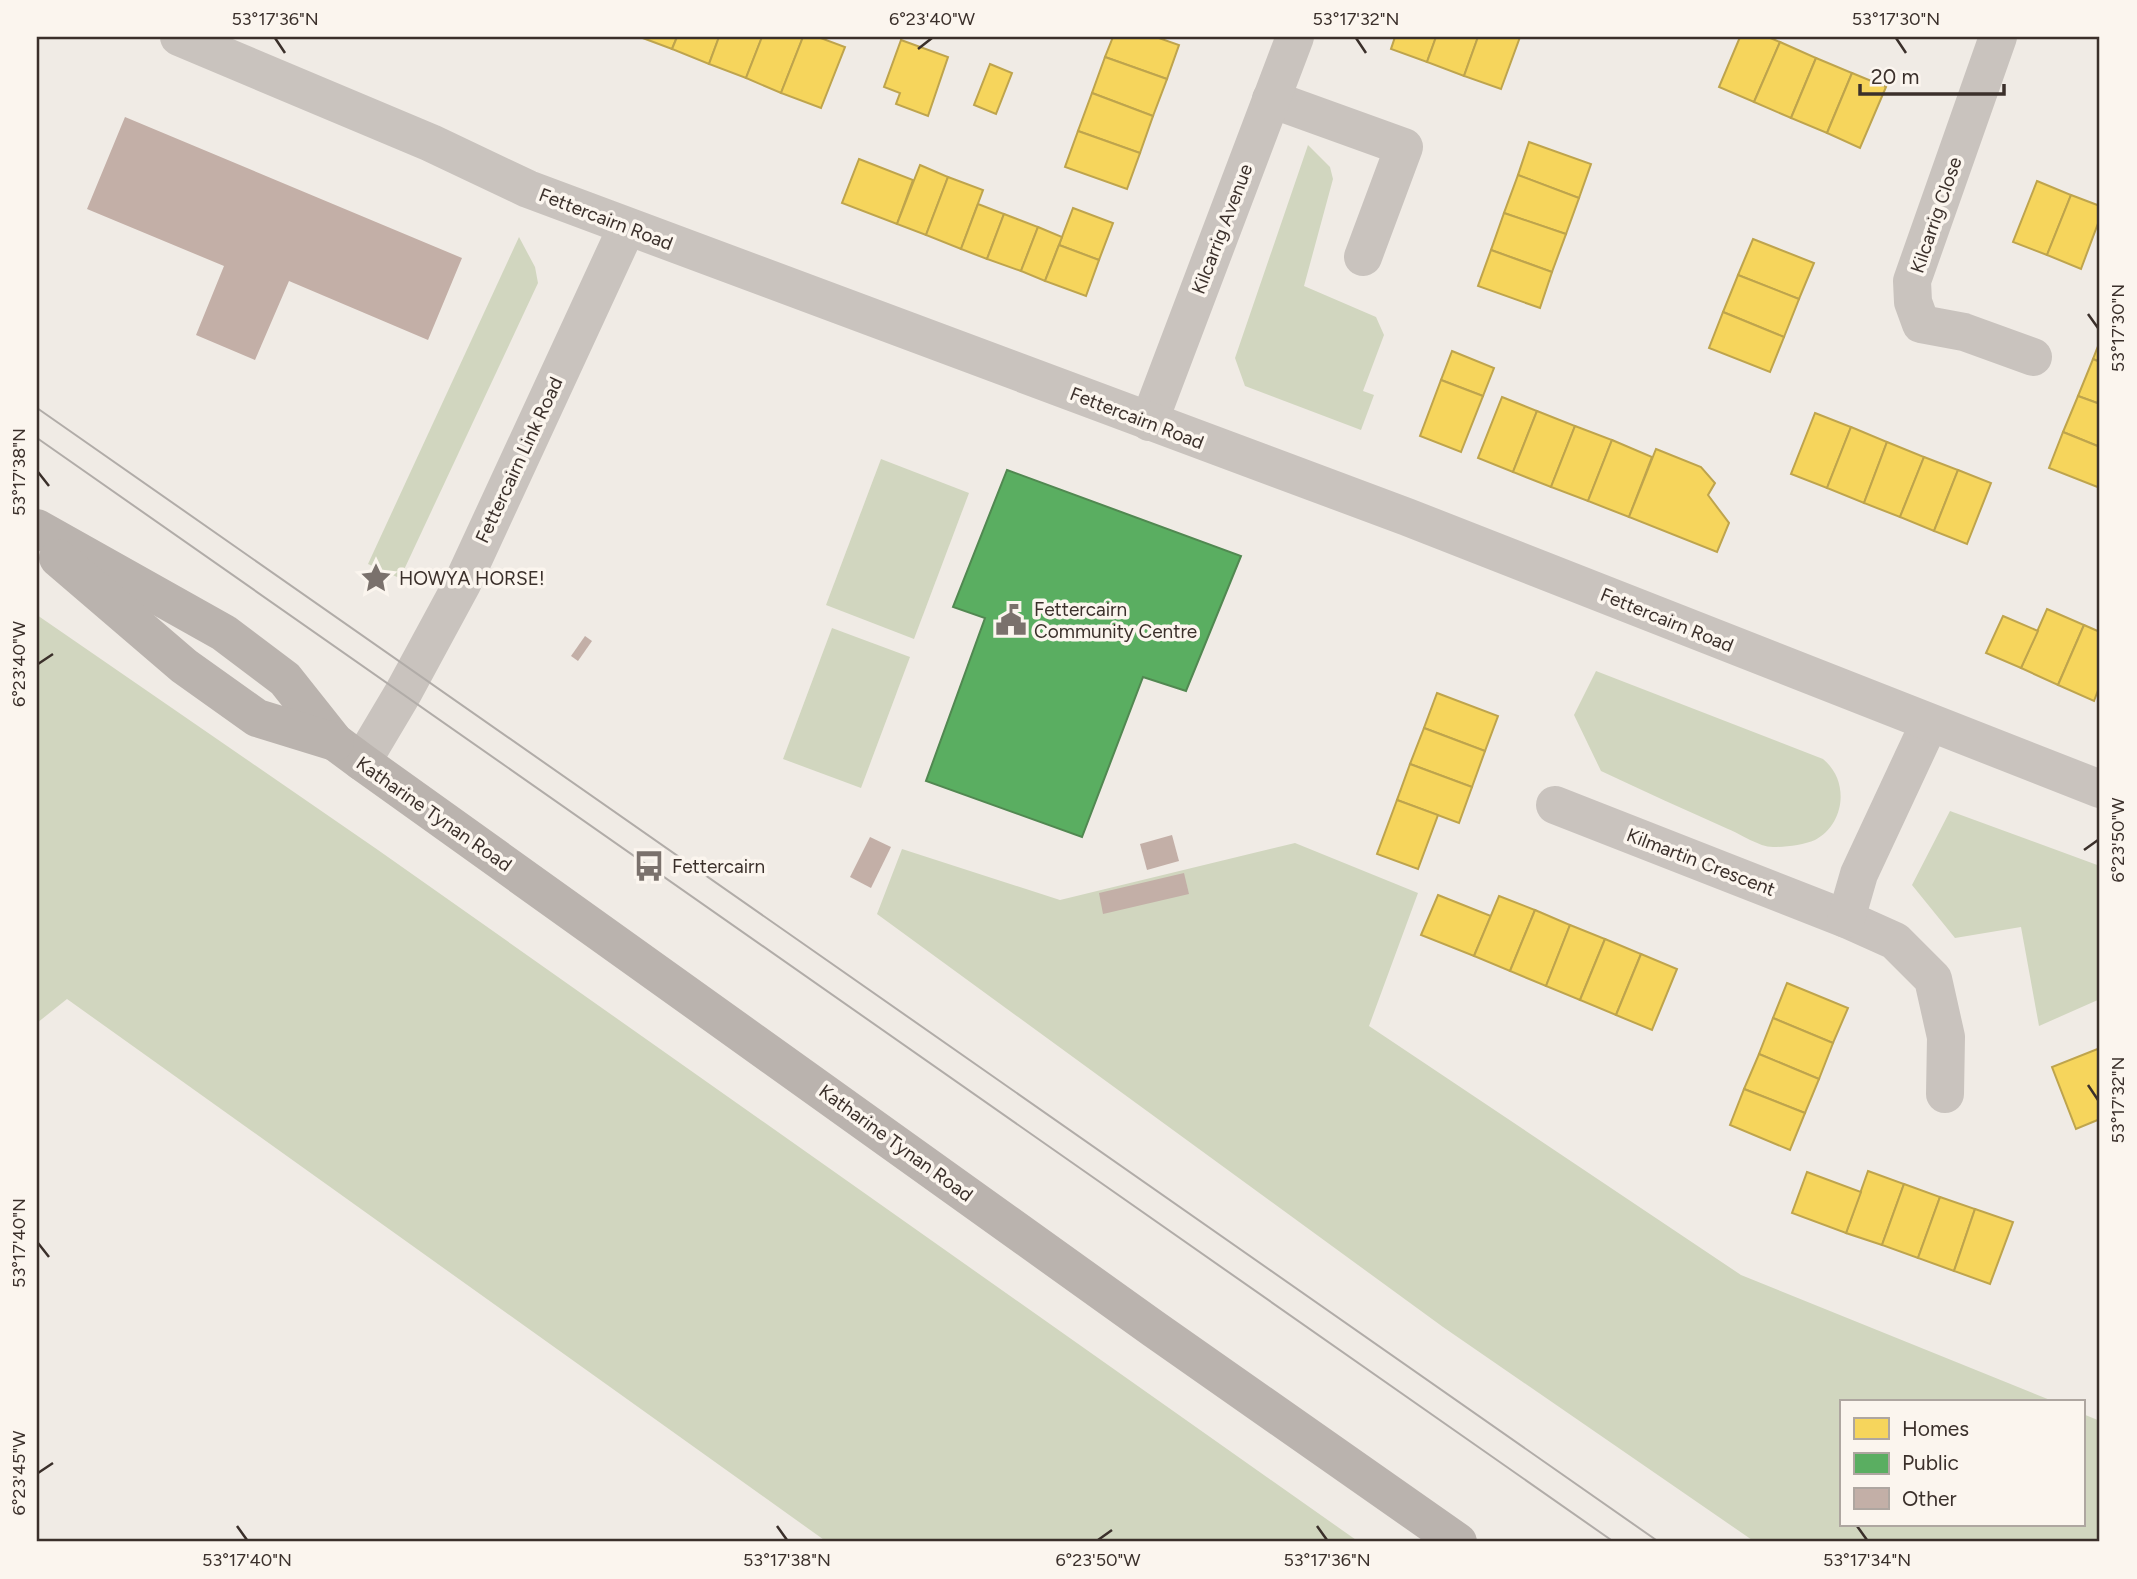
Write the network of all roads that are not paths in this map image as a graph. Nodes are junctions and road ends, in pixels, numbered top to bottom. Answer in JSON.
{"nodes":[{"id":1,"x":179,"y":37,"type":"edge"},
{"id":2,"x":1295,"y":37,"type":"edge"},
{"id":3,"x":1998,"y":37,"type":"edge"},
{"id":4,"x":1271,"y":99,"type":"junction"},
{"id":5,"x":626,"y":227,"type":"junction"},
{"id":6,"x":1363,"y":257,"type":"dead end"},
{"id":7,"x":2034,"y":356,"type":"dead end"},
{"id":8,"x":1149,"y":422,"type":"junction"},
{"id":9,"x":37,"y":528,"type":"edge"},
{"id":10,"x":37,"y":540,"type":"edge"},
{"id":11,"x":1929,"y":724,"type":"junction"},
{"id":12,"x":348,"y":752,"type":"junction"},
{"id":13,"x":2100,"y":789,"type":"edge"},
{"id":14,"x":1555,"y":805,"type":"dead end"},
{"id":15,"x":1846,"y":919,"type":"junction"},
{"id":16,"x":1945,"y":1094,"type":"dead end"},
{"id":17,"x":1458,"y":1542,"type":"edge"}],
"edges":[{"from":1,"to":5,"type":"street","name":"Fettercairn Road"},
{"from":2,"to":4,"type":"street","name":"Kilcarrig Avenue"},
{"from":3,"to":7,"type":"street","name":"Kilcarrig Close"},
{"from":4,"to":6,"type":"street"},
{"from":4,"to":8,"type":"street","name":"Kilcarrig Avenue"},
{"from":5,"to":8,"type":"street","name":"Fettercairn Road"},
{"from":5,"to":12,"type":"street","name":"Fettercairn Link Road"},
{"from":8,"to":11,"type":"street","name":"Fettercairn Road"},
{"from":9,"to":12,"type":"main road","name":"Katharine Tynan Road"},
{"from":10,"to":12,"type":"main road","name":"Katharine Tynan Road"},
{"from":11,"to":13,"type":"street","name":"Fettercairn Road"},
{"from":11,"to":15,"type":"street"},
{"from":12,"to":17,"type":"main road","name":"Katharine Tynan Road"},
{"from":14,"to":15,"type":"street","name":"Kilmartin Crescent"},
{"from":15,"to":16,"type":"street","name":"Kilmartin Crescent"}]}
